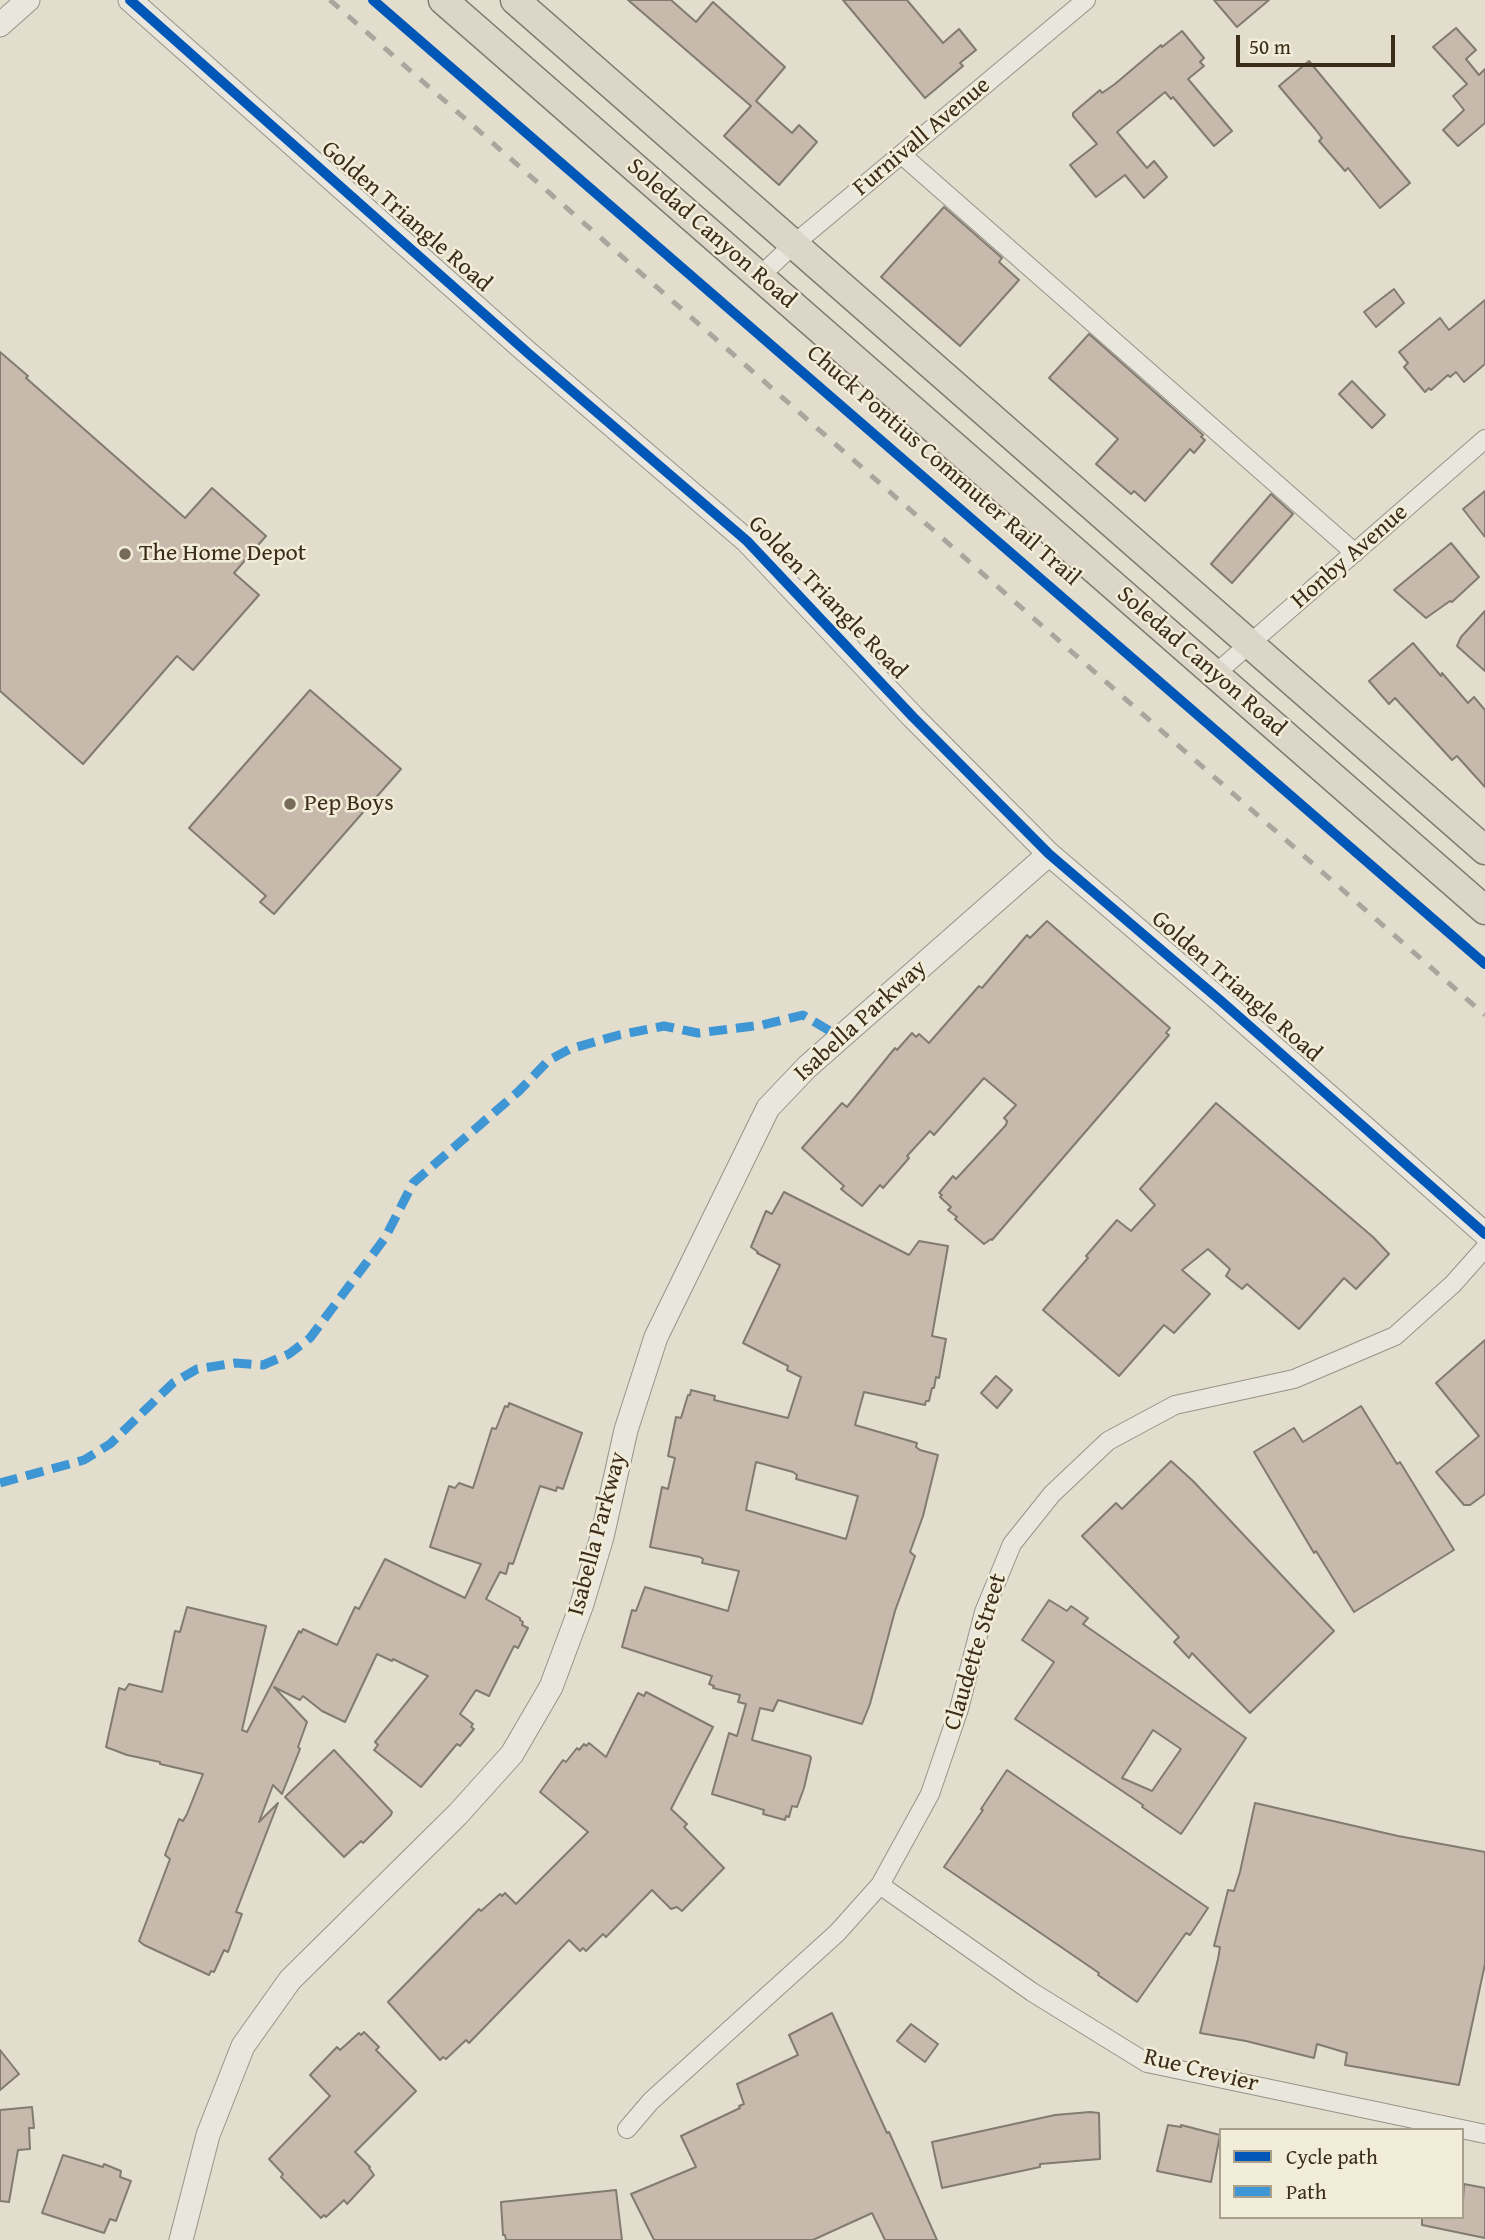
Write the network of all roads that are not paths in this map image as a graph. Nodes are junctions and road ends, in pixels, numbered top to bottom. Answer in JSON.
{"nodes":[{"id":1,"x":27,"y":0,"type":"edge"},
{"id":2,"x":130,"y":0,"type":"edge"},
{"id":3,"x":443,"y":0,"type":"edge"},
{"id":4,"x":514,"y":0,"type":"edge"},
{"id":5,"x":1086,"y":0,"type":"edge"},
{"id":6,"x":0,"y":25,"type":"edge"},
{"id":7,"x":902,"y":155,"type":"junction"},
{"id":8,"x":794,"y":244,"type":"junction"},
{"id":9,"x":760,"y":276,"type":"junction"},
{"id":10,"x":1485,"y":439,"type":"edge"},
{"id":11,"x":1355,"y":553,"type":"junction"},
{"id":12,"x":1250,"y":643,"type":"junction"},
{"id":13,"x":1215,"y":674,"type":"junction"},
{"id":14,"x":1485,"y":850,"type":"edge"},
{"id":15,"x":1049,"y":854,"type":"junction"},
{"id":16,"x":1485,"y":910,"type":"edge"},
{"id":17,"x":1485,"y":1234,"type":"edge"},
{"id":18,"x":1485,"y":1248,"type":"edge"},
{"id":19,"x":880,"y":1885,"type":"junction"},
{"id":20,"x":1456,"y":2128,"type":"edge"},
{"id":21,"x":627,"y":2129,"type":"dead end"},
{"id":22,"x":1464,"y":2130,"type":"edge"},
{"id":23,"x":1485,"y":2134,"type":"edge"},
{"id":24,"x":181,"y":2240,"type":"edge"}],
"edges":[{"from":1,"to":6,"type":"street"},
{"from":2,"to":15,"type":"street","name":"Golden Triangle Road"},
{"from":3,"to":9,"type":"main road","name":"Soledad Canyon Road"},
{"from":4,"to":8,"type":"main road","name":"Soledad Canyon Road"},
{"from":5,"to":7,"type":"street","name":"Furnivall Avenue"},
{"from":7,"to":8,"type":"street","name":"Furnivall Avenue"},
{"from":7,"to":11,"type":"street"},
{"from":8,"to":9,"type":"street","name":"Furnivall Avenue"},
{"from":8,"to":12,"type":"main road","name":"Soledad Canyon Road"},
{"from":9,"to":13,"type":"main road","name":"Soledad Canyon Road"},
{"from":10,"to":11,"type":"street","name":"Honby Avenue"},
{"from":11,"to":12,"type":"street","name":"Honby Avenue"},
{"from":12,"to":13,"type":"street","name":"Honby Avenue"},
{"from":12,"to":14,"type":"main road","name":"Soledad Canyon Road"},
{"from":13,"to":16,"type":"main road","name":"Soledad Canyon Road"},
{"from":15,"to":17,"type":"street","name":"Golden Triangle Road"},
{"from":15,"to":24,"type":"street","name":"Isabella Parkway"},
{"from":18,"to":19,"type":"street","name":"Claudette Street"},
{"from":19,"to":20,"type":"street","name":"Rue Crevier"},
{"from":19,"to":21,"type":"street","name":"Claudette Street"},
{"from":22,"to":23,"type":"street","name":"Rue Crevier"}]}
